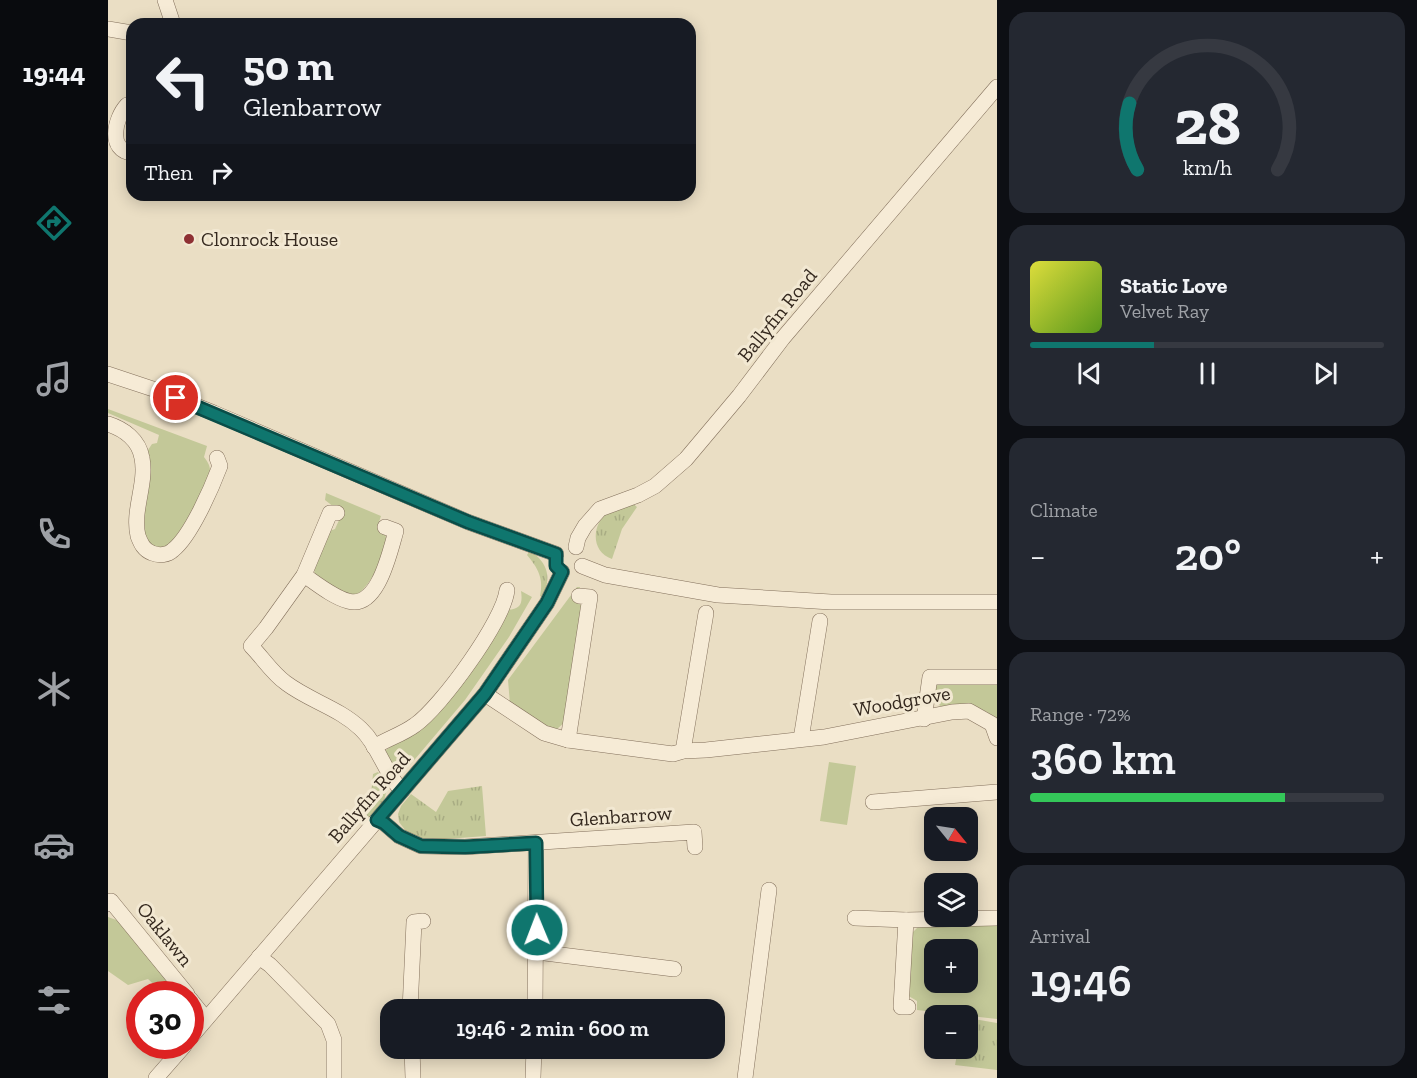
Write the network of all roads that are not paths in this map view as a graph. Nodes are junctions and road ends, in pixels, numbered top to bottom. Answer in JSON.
{"nodes":[{"id":1,"x":165,"y":0,"type":"edge"},
{"id":2,"x":170,"y":18,"type":"edge"},
{"id":3,"x":108,"y":29,"type":"edge"},
{"id":4,"x":126,"y":32,"type":"edge"},
{"id":5,"x":997,"y":87,"type":"edge"},
{"id":6,"x":126,"y":106,"type":"edge"},
{"id":7,"x":126,"y":152,"type":"edge"},
{"id":8,"x":108,"y":374,"type":"edge"},
{"id":9,"x":108,"y":423,"type":"edge"},
{"id":10,"x":217,"y":458,"type":"dead end"},
{"id":11,"x":337,"y":513,"type":"dead end"},
{"id":12,"x":385,"y":527,"type":"dead end"},
{"id":13,"x":576,"y":547,"type":"junction"},
{"id":14,"x":556,"y":554,"type":"junction"},
{"id":15,"x":582,"y":566,"type":"junction"},
{"id":16,"x":562,"y":572,"type":"junction"},
{"id":17,"x":304,"y":575,"type":"junction"},
{"id":18,"x":579,"y":596,"type":"dead end"},
{"id":19,"x":510,"y":597,"type":"dead end"},
{"id":20,"x":997,"y":602,"type":"edge"},
{"id":21,"x":706,"y":613,"type":"dead end"},
{"id":22,"x":820,"y":621,"type":"dead end"},
{"id":23,"x":997,"y":677,"type":"edge"},
{"id":24,"x":485,"y":694,"type":"junction"},
{"id":25,"x":924,"y":719,"type":"junction"},
{"id":26,"x":997,"y":738,"type":"edge"},
{"id":27,"x":801,"y":739,"type":"junction"},
{"id":28,"x":568,"y":740,"type":"junction"},
{"id":29,"x":374,"y":747,"type":"junction"},
{"id":30,"x":683,"y":750,"type":"junction"},
{"id":31,"x":402,"y":790,"type":"junction"},
{"id":32,"x":997,"y":792,"type":"edge"},
{"id":33,"x":873,"y":802,"type":"dead end"},
{"id":34,"x":377,"y":820,"type":"junction"},
{"id":35,"x":536,"y":843,"type":"junction"},
{"id":36,"x":695,"y":847,"type":"dead end"},
{"id":37,"x":768,"y":890,"type":"dead end"},
{"id":38,"x":109,"y":901,"type":"edge"},
{"id":39,"x":855,"y":918,"type":"dead end"},
{"id":40,"x":997,"y":918,"type":"edge"},
{"id":41,"x":906,"y":920,"type":"junction"},
{"id":42,"x":423,"y":921,"type":"dead end"},
{"id":43,"x":537,"y":952,"type":"junction"},
{"id":44,"x":260,"y":957,"type":"junction"},
{"id":45,"x":674,"y":969,"type":"dead end"},
{"id":46,"x":176,"y":981,"type":"edge"},
{"id":47,"x":410,"y":999,"type":"edge"},
{"id":48,"x":535,"y":999,"type":"edge"},
{"id":49,"x":908,"y":1007,"type":"dead end"},
{"id":50,"x":204,"y":1016,"type":"edge"},
{"id":51,"x":206,"y":1019,"type":"junction"},
{"id":52,"x":204,"y":1021,"type":"edge"},
{"id":53,"x":173,"y":1059,"type":"edge"},
{"id":54,"x":412,"y":1059,"type":"edge"},
{"id":55,"x":534,"y":1059,"type":"edge"},
{"id":56,"x":156,"y":1078,"type":"edge"},
{"id":57,"x":334,"y":1078,"type":"edge"},
{"id":58,"x":413,"y":1078,"type":"edge"},
{"id":59,"x":533,"y":1078,"type":"edge"},
{"id":60,"x":745,"y":1078,"type":"edge"}],
"edges":[{"from":1,"to":2,"type":"street"},
{"from":3,"to":4,"type":"street"},
{"from":5,"to":13,"type":"street","name":"Ballyfin Road"},
{"from":6,"to":7,"type":"street"},
{"from":8,"to":14,"type":"street"},
{"from":9,"to":10,"type":"street"},
{"from":11,"to":17,"type":"street"},
{"from":12,"to":17,"type":"street"},
{"from":13,"to":14,"type":"street"},
{"from":13,"to":15,"type":"street"},
{"from":14,"to":16,"type":"street"},
{"from":15,"to":16,"type":"street"},
{"from":15,"to":20,"type":"street"},
{"from":16,"to":24,"type":"street","name":"Ballyfin Road"},
{"from":17,"to":29,"type":"street"},
{"from":18,"to":28,"type":"street"},
{"from":19,"to":29,"type":"street"},
{"from":21,"to":30,"type":"street"},
{"from":22,"to":27,"type":"street"},
{"from":23,"to":25,"type":"street"},
{"from":24,"to":28,"type":"street","name":"Woodgrove"},
{"from":24,"to":31,"type":"street","name":"Ballyfin Road"},
{"from":25,"to":26,"type":"street","name":"Woodgrove"},
{"from":25,"to":27,"type":"street","name":"Woodgrove"},
{"from":27,"to":30,"type":"street","name":"Woodgrove"},
{"from":28,"to":30,"type":"street","name":"Woodgrove"},
{"from":29,"to":31,"type":"street"},
{"from":31,"to":34,"type":"street","name":"Ballyfin Road"},
{"from":32,"to":33,"type":"street"},
{"from":34,"to":35,"type":"street","name":"Glenbarrow"},
{"from":34,"to":44,"type":"street","name":"Ballyfin Road"},
{"from":35,"to":36,"type":"street","name":"Glenbarrow"},
{"from":35,"to":43,"type":"street"},
{"from":37,"to":60,"type":"street"},
{"from":38,"to":46,"type":"street","name":"Oaklawn"},
{"from":39,"to":41,"type":"street"},
{"from":40,"to":41,"type":"street"},
{"from":41,"to":49,"type":"street"},
{"from":42,"to":47,"type":"street"},
{"from":43,"to":45,"type":"street"},
{"from":43,"to":48,"type":"street"},
{"from":44,"to":51,"type":"street","name":"Ballyfin Road"},
{"from":44,"to":57,"type":"street"},
{"from":50,"to":51,"type":"street"},
{"from":51,"to":52,"type":"street","name":"Ballyfin Road"},
{"from":53,"to":56,"type":"street"},
{"from":54,"to":58,"type":"street"},
{"from":55,"to":59,"type":"street"}]}
